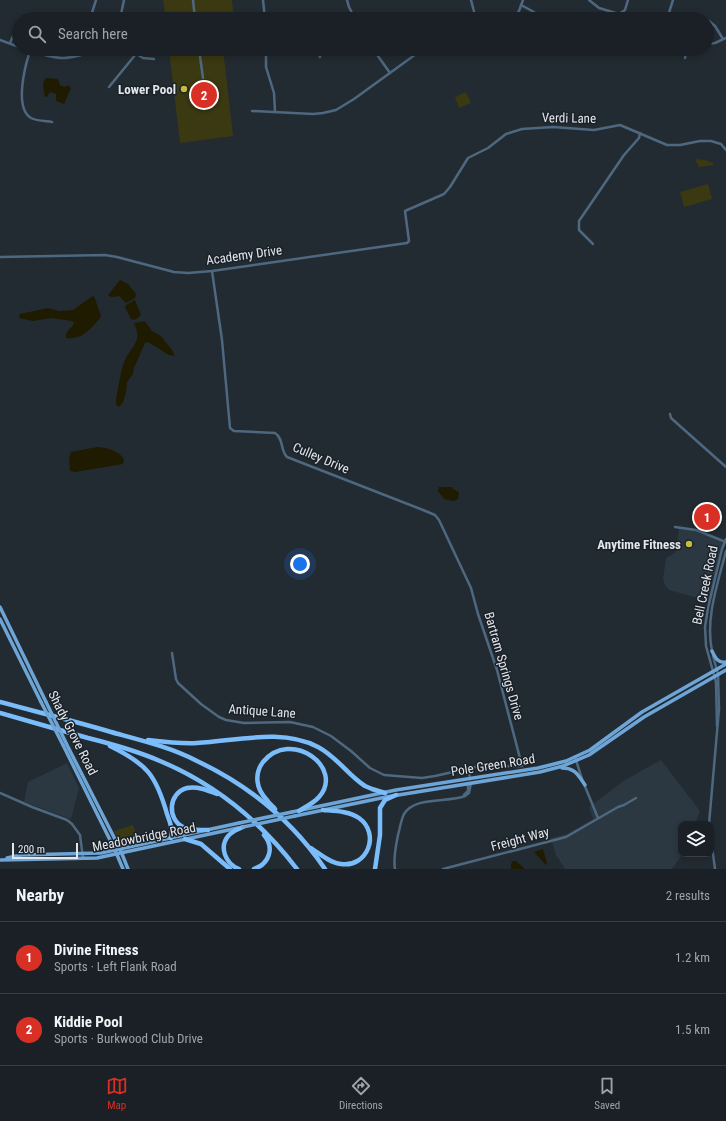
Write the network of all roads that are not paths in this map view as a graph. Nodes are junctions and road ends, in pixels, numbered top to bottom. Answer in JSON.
{"nodes":[{"id":1,"x":96,"y":0,"type":"edge"},
{"id":2,"x":124,"y":0,"type":"edge"},
{"id":3,"x":193,"y":0,"type":"edge"},
{"id":4,"x":263,"y":0,"type":"edge"},
{"id":5,"x":347,"y":0,"type":"edge"},
{"id":6,"x":471,"y":0,"type":"edge"},
{"id":7,"x":523,"y":0,"type":"edge"},
{"id":8,"x":589,"y":0,"type":"edge"},
{"id":9,"x":628,"y":0,"type":"edge"},
{"id":10,"x":672,"y":0,"type":"edge"},
{"id":11,"x":521,"y":5,"type":"junction"},
{"id":12,"x":92,"y":12,"type":"edge"},
{"id":13,"x":121,"y":12,"type":"edge"},
{"id":14,"x":195,"y":12,"type":"edge"},
{"id":15,"x":264,"y":12,"type":"edge"},
{"id":16,"x":352,"y":12,"type":"edge"},
{"id":17,"x":474,"y":12,"type":"edge"},
{"id":18,"x":518,"y":12,"type":"edge"},
{"id":19,"x":533,"y":12,"type":"edge"},
{"id":20,"x":611,"y":12,"type":"edge"},
{"id":21,"x":624,"y":12,"type":"edge"},
{"id":22,"x":669,"y":12,"type":"edge"},
{"id":23,"x":714,"y":25,"type":"edge"},
{"id":24,"x":12,"y":38,"type":"edge"},
{"id":25,"x":724,"y":39,"type":"edge"},
{"id":26,"x":0,"y":40,"type":"edge"},
{"id":27,"x":714,"y":42,"type":"edge"},
{"id":28,"x":10,"y":43,"type":"joint"},
{"id":29,"x":28,"y":56,"type":"edge"},
{"id":30,"x":48,"y":56,"type":"edge"},
{"id":31,"x":76,"y":56,"type":"edge"},
{"id":32,"x":134,"y":56,"type":"edge"},
{"id":33,"x":140,"y":56,"type":"edge"},
{"id":34,"x":201,"y":56,"type":"edge"},
{"id":35,"x":266,"y":56,"type":"edge"},
{"id":36,"x":378,"y":56,"type":"edge"},
{"id":37,"x":413,"y":56,"type":"edge"},
{"id":38,"x":154,"y":59,"type":"dead end"},
{"id":39,"x":390,"y":73,"type":"junction"},
{"id":40,"x":203,"y":78,"type":"dead end"},
{"id":41,"x":109,"y":87,"type":"dead end"},
{"id":42,"x":252,"y":111,"type":"dead end"},
{"id":43,"x":275,"y":112,"type":"junction"},
{"id":44,"x":52,"y":122,"type":"dead end"},
{"id":45,"x":640,"y":133,"type":"junction"},
{"id":46,"x":726,"y":150,"type":"edge"},
{"id":47,"x":450,"y":187,"type":"joint"},
{"id":48,"x":593,"y":244,"type":"dead end"},
{"id":49,"x":0,"y":257,"type":"edge"},
{"id":50,"x":212,"y":270,"type":"junction"},
{"id":51,"x":670,"y":414,"type":"dead end"},
{"id":52,"x":726,"y":467,"type":"edge"},
{"id":53,"x":675,"y":527,"type":"dead end"},
{"id":54,"x":726,"y":541,"type":"edge"},
{"id":55,"x":726,"y":551,"type":"edge"},
{"id":56,"x":464,"y":572,"type":"joint"},
{"id":57,"x":0,"y":607,"type":"edge"},
{"id":58,"x":0,"y":619,"type":"edge"},
{"id":59,"x":712,"y":651,"type":"junction"},
{"id":60,"x":172,"y":653,"type":"dead end"},
{"id":61,"x":726,"y":663,"type":"edge"},
{"id":62,"x":25,"y":664,"type":"junction"},
{"id":63,"x":715,"y":670,"type":"junction"},
{"id":64,"x":726,"y":670,"type":"edge"},
{"id":65,"x":717,"y":675,"type":"junction"},
{"id":66,"x":0,"y":702,"type":"edge"},
{"id":67,"x":0,"y":713,"type":"edge"},
{"id":68,"x":136,"y":738,"type":"junction"},
{"id":69,"x":100,"y":741,"type":"junction"},
{"id":70,"x":575,"y":759,"type":"junction"},
{"id":71,"x":522,"y":766,"type":"joint"},
{"id":72,"x":468,"y":768,"type":"junction"},
{"id":73,"x":555,"y":769,"type":"junction"},
{"id":74,"x":469,"y":782,"type":"junction"},
{"id":75,"x":585,"y":785,"type":"junction"},
{"id":76,"x":0,"y":792,"type":"edge"},
{"id":77,"x":385,"y":792,"type":"junction"},
{"id":78,"x":396,"y":795,"type":"junction"},
{"id":79,"x":224,"y":797,"type":"junction"},
{"id":80,"x":636,"y":798,"type":"dead end"},
{"id":81,"x":323,"y":810,"type":"junction"},
{"id":82,"x":298,"y":811,"type":"junction"},
{"id":83,"x":278,"y":814,"type":"junction"},
{"id":84,"x":598,"y":818,"type":"junction"},
{"id":85,"x":709,"y":821,"type":"edge"},
{"id":86,"x":241,"y":825,"type":"junction"},
{"id":87,"x":260,"y":827,"type":"junction"},
{"id":88,"x":208,"y":830,"type":"junction"},
{"id":89,"x":171,"y":838,"type":"junction"},
{"id":90,"x":185,"y":839,"type":"junction"},
{"id":91,"x":306,"y":845,"type":"junction"},
{"id":92,"x":118,"y":852,"type":"junction"},
{"id":93,"x":83,"y":856,"type":"junction"},
{"id":94,"x":713,"y":857,"type":"edge"},
{"id":95,"x":123,"y":869,"type":"edge"},
{"id":96,"x":128,"y":869,"type":"edge"},
{"id":97,"x":230,"y":869,"type":"edge"},
{"id":98,"x":239,"y":869,"type":"edge"},
{"id":99,"x":254,"y":869,"type":"edge"},
{"id":100,"x":296,"y":869,"type":"edge"},
{"id":101,"x":325,"y":869,"type":"edge"},
{"id":102,"x":375,"y":869,"type":"edge"},
{"id":103,"x":395,"y":869,"type":"edge"},
{"id":104,"x":443,"y":869,"type":"edge"},
{"id":105,"x":715,"y":869,"type":"edge"}],
"edges":[{"from":1,"to":12,"type":"street"},
{"from":2,"to":13,"type":"street"},
{"from":3,"to":14,"type":"street"},
{"from":4,"to":15,"type":"street"},
{"from":5,"to":16,"type":"street"},
{"from":6,"to":17,"type":"street"},
{"from":7,"to":11,"type":"street"},
{"from":8,"to":20,"type":"street"},
{"from":9,"to":21,"type":"street"},
{"from":10,"to":22,"type":"street"},
{"from":11,"to":18,"type":"street"},
{"from":11,"to":19,"type":"street"},
{"from":23,"to":25,"type":"street"},
{"from":24,"to":28,"type":"street"},
{"from":25,"to":27,"type":"street"},
{"from":26,"to":28,"type":"street"},
{"from":29,"to":44,"type":"street"},
{"from":30,"to":31,"type":"street"},
{"from":32,"to":41,"type":"street"},
{"from":33,"to":38,"type":"street"},
{"from":34,"to":40,"type":"street"},
{"from":35,"to":43,"type":"street"},
{"from":36,"to":39,"type":"street"},
{"from":37,"to":39,"type":"street"},
{"from":39,"to":43,"type":"street"},
{"from":42,"to":43,"type":"street"},
{"from":45,"to":46,"type":"street","name":"Verdi Lane"},
{"from":45,"to":47,"type":"street","name":"Verdi Lane"},
{"from":45,"to":48,"type":"street"},
{"from":47,"to":50,"type":"street","name":"Academy Drive"},
{"from":49,"to":50,"type":"street","name":"Academy Drive"},
{"from":50,"to":56,"type":"street","name":"Culley Drive"},
{"from":51,"to":52,"type":"street"},
{"from":53,"to":54,"type":"street"},
{"from":54,"to":63,"type":"street","name":"Bell Creek Road"},
{"from":55,"to":59,"type":"street","name":"Bell Creek Road"},
{"from":56,"to":71,"type":"street","name":"Bartram Springs Drive"},
{"from":57,"to":62,"type":"main road","name":"Shady Grove Road"},
{"from":58,"to":62,"type":"main road","name":"Shady Grove Road"},
{"from":59,"to":61,"type":"main road"},
{"from":59,"to":63,"type":"street","name":"Bell Creek Road"},
{"from":60,"to":72,"type":"street","name":"Antique Lane"},
{"from":61,"to":63,"type":"main road","name":"Pole Green Road"},
{"from":62,"to":92,"type":"main road","name":"Shady Grove Road","bridge":true},
{"from":62,"to":92,"type":"main road","name":"Shady Grove Road","bridge":true},
{"from":63,"to":65,"type":"street","name":"Bell Creek Road"},
{"from":63,"to":70,"type":"main road","name":"Pole Green Road"},
{"from":64,"to":65,"type":"main road","name":"Pole Green Road"},
{"from":65,"to":70,"type":"main road","name":"Pole Green Road"},
{"from":65,"to":85,"type":"street","name":"Bell Creek Road"},
{"from":66,"to":68,"type":"highway"},
{"from":67,"to":69,"type":"highway"},
{"from":68,"to":77,"type":"highway"},
{"from":68,"to":83,"type":"highway"},
{"from":69,"to":79,"type":"highway"},
{"from":69,"to":89,"type":"highway"},
{"from":70,"to":73,"type":"main road","name":"Pole Green Road"},
{"from":70,"to":74,"type":"main road","name":"Pole Green Road"},
{"from":70,"to":75,"type":"street"},
{"from":71,"to":72,"type":"street","name":"Antique Lane"},
{"from":72,"to":74,"type":"street"},
{"from":73,"to":74,"type":"main road","name":"Pole Green Road"},
{"from":73,"to":75,"type":"main road"},
{"from":74,"to":77,"type":"main road","name":"Pole Green Road"},
{"from":74,"to":78,"type":"main road","name":"Pole Green Road"},
{"from":74,"to":103,"type":"street"},
{"from":75,"to":84,"type":"street"},
{"from":76,"to":93,"type":"street"},
{"from":77,"to":82,"type":"main road","name":"Pole Green Road"},
{"from":78,"to":81,"type":"main road","name":"Pole Green Road"},
{"from":78,"to":102,"type":"highway"},
{"from":79,"to":87,"type":"highway"},
{"from":79,"to":88,"type":"highway"},
{"from":80,"to":84,"type":"street","name":"Freight Way"},
{"from":81,"to":86,"type":"main road","name":"Pole Green Road","bridge":true},
{"from":81,"to":91,"type":"highway"},
{"from":82,"to":83,"type":"highway"},
{"from":82,"to":86,"type":"main road","name":"Pole Green Road","bridge":true},
{"from":83,"to":91,"type":"highway"},
{"from":84,"to":104,"type":"street","name":"Freight Way"},
{"from":86,"to":88,"type":"main road","name":"Meadowbridge Road"},
{"from":86,"to":90,"type":"main road","name":"Meadowbridge Road"},
{"from":86,"to":98,"type":"highway"},
{"from":87,"to":99,"type":"highway"},
{"from":87,"to":100,"type":"highway"},
{"from":88,"to":89,"type":"main road","name":"Meadowbridge Road"},
{"from":89,"to":92,"type":"main road","name":"Meadowbridge Road"},
{"from":90,"to":92,"type":"main road","name":"Meadowbridge Road"},
{"from":90,"to":97,"type":"highway"},
{"from":91,"to":101,"type":"highway"},
{"from":92,"to":93,"type":"main road","name":"Meadowbridge Road"},
{"from":92,"to":95,"type":"main road","name":"Shady Grove Road"},
{"from":92,"to":96,"type":"main road","name":"Shady Grove Road"},
{"from":93,"to":93,"type":"main road","name":"Meadowbridge Road"},
{"from":94,"to":105,"type":"street"}]}
